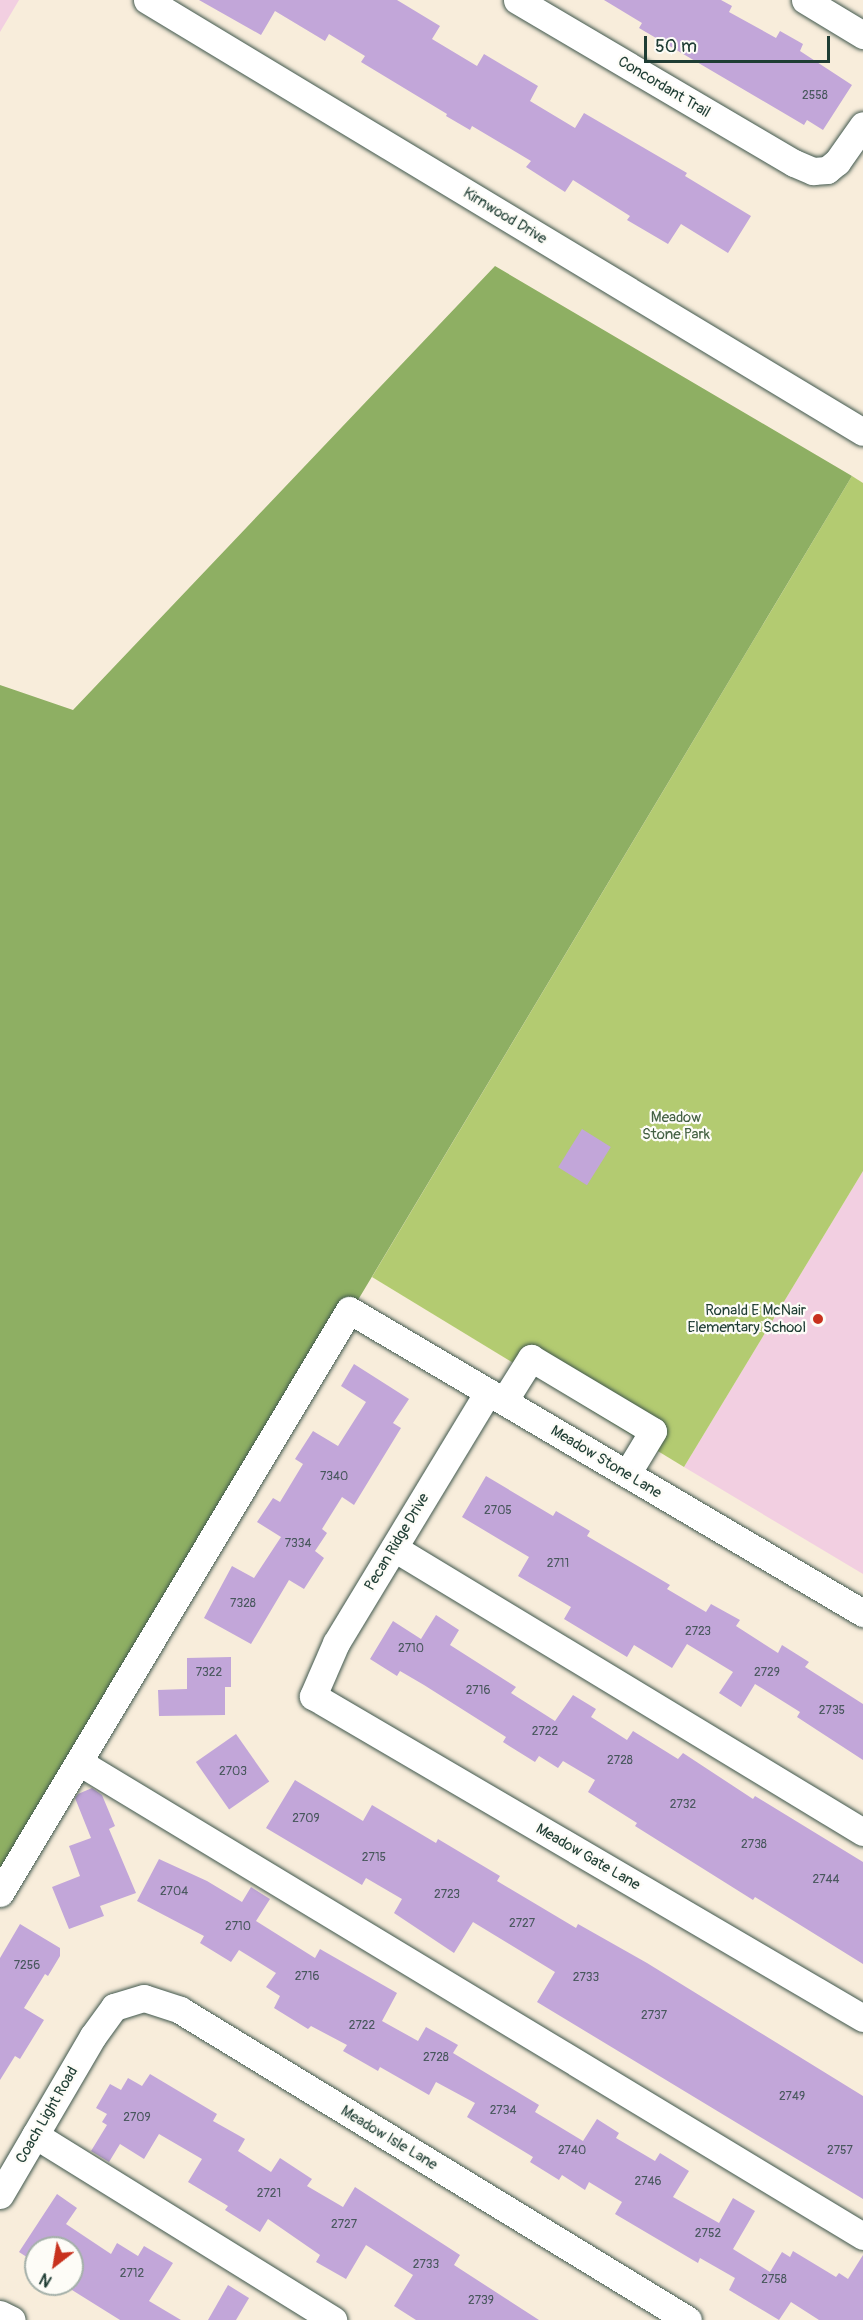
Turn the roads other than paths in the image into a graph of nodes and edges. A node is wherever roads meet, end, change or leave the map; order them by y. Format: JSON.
{"nodes":[{"id":1,"x":147,"y":0,"type":"edge"},
{"id":2,"x":517,"y":0,"type":"edge"},
{"id":3,"x":805,"y":0,"type":"edge"},
{"id":4,"x":863,"y":35,"type":"edge"},
{"id":5,"x":863,"y":125,"type":"edge"},
{"id":6,"x":863,"y":432,"type":"edge"},
{"id":7,"x":496,"y":1396,"type":"junction"},
{"id":8,"x":627,"y":1474,"type":"junction"},
{"id":9,"x":394,"y":1548,"type":"junction"},
{"id":10,"x":863,"y":1613,"type":"edge"},
{"id":11,"x":313,"y":1696,"type":"joint"},
{"id":12,"x":79,"y":1762,"type":"junction"},
{"id":13,"x":863,"y":1832,"type":"edge"},
{"id":14,"x":0,"y":1893,"type":"edge"},
{"id":15,"x":863,"y":2018,"type":"edge"},
{"id":16,"x":93,"y":2036,"type":"joint"},
{"id":17,"x":35,"y":2135,"type":"junction"},
{"id":18,"x":0,"y":2195,"type":"edge"},
{"id":19,"x":863,"y":2236,"type":"edge"},
{"id":20,"x":0,"y":2314,"type":"edge"},
{"id":21,"x":12,"y":2320,"type":"edge"},
{"id":22,"x":333,"y":2320,"type":"edge"},
{"id":23,"x":687,"y":2320,"type":"edge"}],
"edges":[{"from":1,"to":6,"type":"street","name":"Kirnwood Drive"},
{"from":2,"to":5,"type":"street","name":"Concordant Trail"},
{"from":3,"to":4,"type":"street"},
{"from":7,"to":8,"type":"street","name":"Meadow Stone Lane"},
{"from":7,"to":8,"type":"street","name":"Pecan Ridge Drive"},
{"from":7,"to":9,"type":"street","name":"Pecan Ridge Drive"},
{"from":7,"to":12,"type":"street","name":"Meadow Stone Lane"},
{"from":8,"to":10,"type":"street","name":"Meadow Stone Lane"},
{"from":9,"to":11,"type":"street","name":"Pecan Ridge Drive"},
{"from":9,"to":13,"type":"street"},
{"from":11,"to":15,"type":"street","name":"Meadow Gate Lane"},
{"from":12,"to":14,"type":"street"},
{"from":12,"to":19,"type":"street"},
{"from":16,"to":17,"type":"street","name":"Coach Light Road"},
{"from":16,"to":23,"type":"street","name":"Meadow Isle Lane"},
{"from":17,"to":18,"type":"street","name":"Coach Light Road"},
{"from":17,"to":22,"type":"street"},
{"from":20,"to":21,"type":"street"}]}
